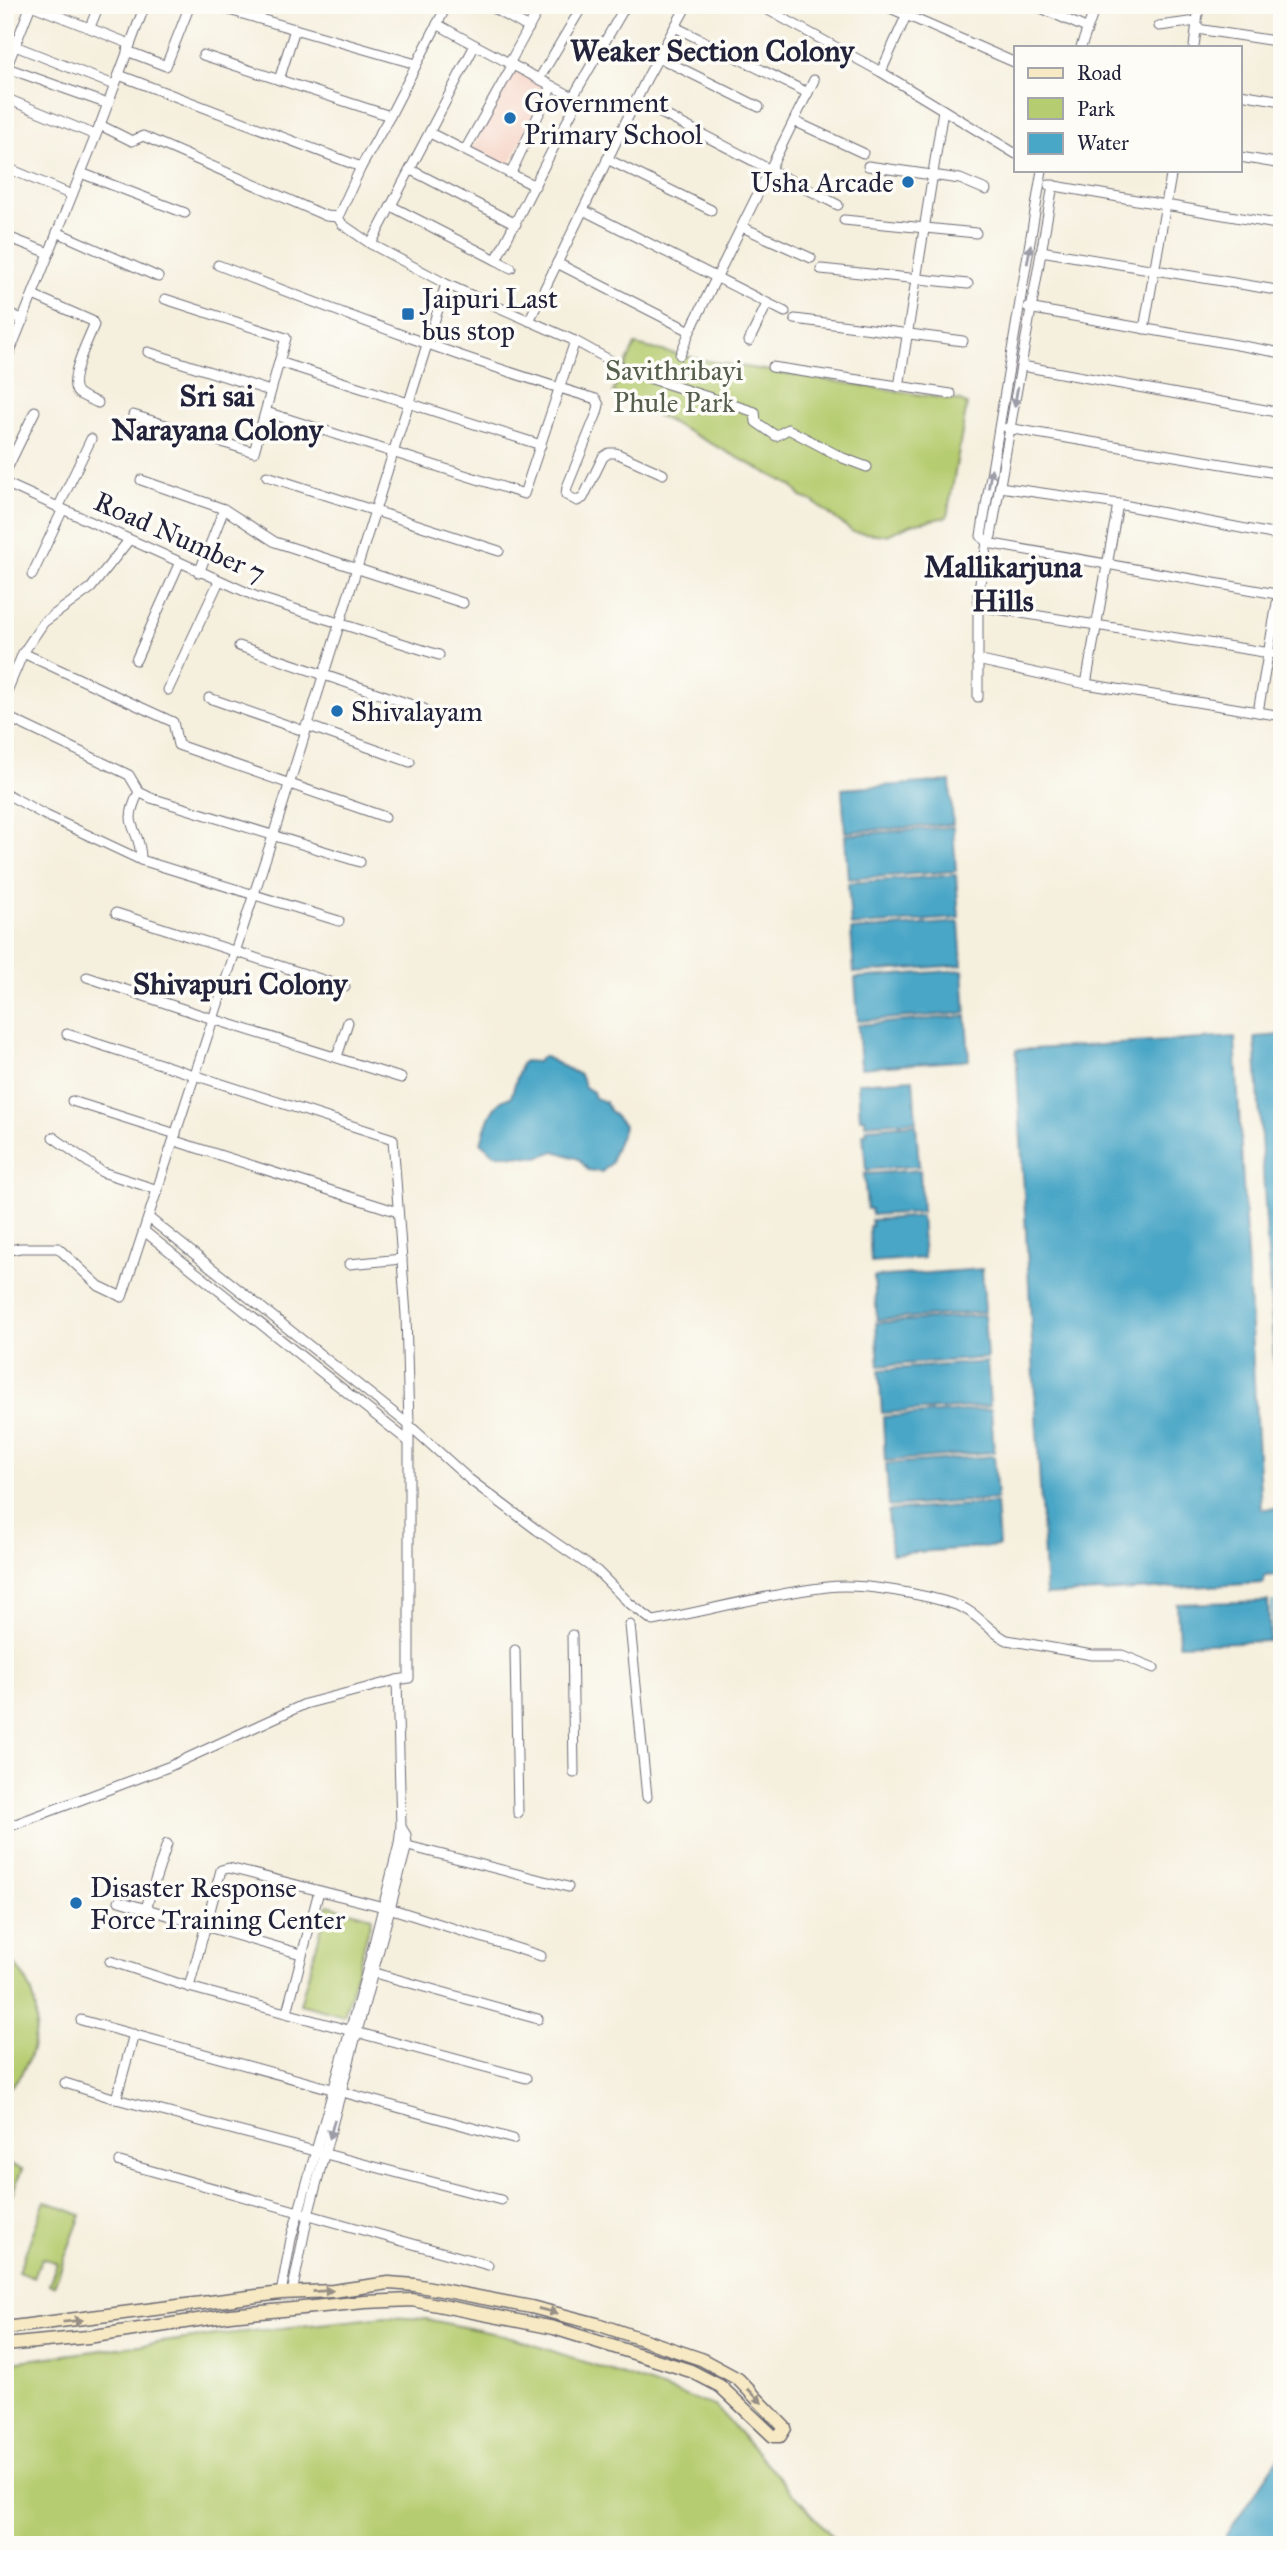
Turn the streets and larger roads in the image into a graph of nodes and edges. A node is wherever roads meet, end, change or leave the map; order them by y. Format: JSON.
{"nodes":[{"id":1,"x":31,"y":5,"type":"edge"},
{"id":2,"x":99,"y":5,"type":"edge"},
{"id":3,"x":145,"y":5,"type":"edge"},
{"id":4,"x":190,"y":5,"type":"edge"},
{"id":5,"x":447,"y":5,"type":"edge"},
{"id":6,"x":541,"y":5,"type":"edge"},
{"id":7,"x":583,"y":5,"type":"edge"},
{"id":8,"x":626,"y":5,"type":"edge"},
{"id":9,"x":687,"y":5,"type":"edge"},
{"id":10,"x":759,"y":5,"type":"edge"},
{"id":11,"x":883,"y":5,"type":"edge"},
{"id":12,"x":911,"y":5,"type":"edge"},
{"id":13,"x":1034,"y":5,"type":"edge"},
{"id":14,"x":1096,"y":5,"type":"edge"},
{"id":15,"x":1199,"y":5,"type":"edge"},
{"id":16,"x":215,"y":6,"type":"edge"},
{"id":17,"x":494,"y":7,"type":"edge"},
{"id":18,"x":55,"y":9,"type":"edge"},
{"id":19,"x":906,"y":16,"type":"junction"},
{"id":20,"x":437,"y":24,"type":"junction"},
{"id":21,"x":1197,"y":25,"type":"junction"},
{"id":22,"x":1159,"y":26,"type":"dead end"},
{"id":23,"x":90,"y":27,"type":"junction"},
{"id":24,"x":674,"y":27,"type":"junction"},
{"id":25,"x":528,"y":28,"type":"junction"},
{"id":26,"x":1086,"y":28,"type":"junction"},
{"id":27,"x":295,"y":29,"type":"junction"},
{"id":28,"x":1282,"y":43,"type":"edge"},
{"id":29,"x":475,"y":45,"type":"junction"},
{"id":30,"x":15,"y":46,"type":"junction"},
{"id":31,"x":1081,"y":46,"type":"edge"},
{"id":32,"x":1194,"y":46,"type":"edge"},
{"id":33,"x":128,"y":47,"type":"junction"},
{"id":34,"x":203,"y":55,"type":"dead end"},
{"id":35,"x":658,"y":57,"type":"junction"},
{"id":36,"x":1014,"y":62,"type":"edge"},
{"id":37,"x":416,"y":64,"type":"junction"},
{"id":38,"x":511,"y":65,"type":"junction"},
{"id":39,"x":6,"y":69,"type":"edge"},
{"id":40,"x":881,"y":72,"type":"junction"},
{"id":41,"x":119,"y":75,"type":"junction"},
{"id":42,"x":539,"y":79,"type":"junction"},
{"id":43,"x":279,"y":80,"type":"junction"},
{"id":44,"x":814,"y":80,"type":"dead end"},
{"id":45,"x":114,"y":85,"type":"junction"},
{"id":46,"x":552,"y":86,"type":"junction"},
{"id":47,"x":808,"y":93,"type":"junction"},
{"id":48,"x":1242,"y":94,"type":"edge"},
{"id":49,"x":573,"y":97,"type":"junction"},
{"id":50,"x":5,"y":98,"type":"edge"},
{"id":51,"x":636,"y":100,"type":"junction"},
{"id":52,"x":1282,"y":102,"type":"edge"},
{"id":53,"x":108,"y":104,"type":"junction"},
{"id":54,"x":759,"y":107,"type":"dead end"},
{"id":55,"x":943,"y":110,"type":"junction"},
{"id":56,"x":390,"y":117,"type":"junction"},
{"id":57,"x":794,"y":121,"type":"junction"},
{"id":58,"x":100,"y":125,"type":"junction"},
{"id":59,"x":430,"y":133,"type":"junction"},
{"id":60,"x":95,"y":135,"type":"junction"},
{"id":61,"x":466,"y":149,"type":"junction"},
{"id":62,"x":1014,"y":152,"type":"edge"},
{"id":63,"x":863,"y":153,"type":"dead end"},
{"id":64,"x":1242,"y":157,"type":"edge"},
{"id":65,"x":607,"y":159,"type":"junction"},
{"id":66,"x":1282,"y":164,"type":"edge"},
{"id":67,"x":868,"y":166,"type":"dead end"},
{"id":68,"x":5,"y":167,"type":"edge"},
{"id":69,"x":361,"y":167,"type":"junction"},
{"id":70,"x":411,"y":170,"type":"junction"},
{"id":71,"x":769,"y":170,"type":"junction"},
{"id":72,"x":1042,"y":172,"type":"edge"},
{"id":73,"x":1172,"y":172,"type":"edge"},
{"id":74,"x":81,"y":173,"type":"junction"},
{"id":75,"x":510,"y":173,"type":"junction"},
{"id":76,"x":933,"y":174,"type":"junction"},
{"id":77,"x":1041,"y":183,"type":"junction"},
{"id":78,"x":535,"y":186,"type":"junction"},
{"id":79,"x":1053,"y":186,"type":"junction"},
{"id":80,"x":986,"y":190,"type":"dead end"},
{"id":81,"x":72,"y":195,"type":"junction"},
{"id":82,"x":838,"y":205,"type":"dead end"},
{"id":83,"x":1165,"y":205,"type":"junction"},
{"id":84,"x":391,"y":206,"type":"junction"},
{"id":85,"x":583,"y":210,"type":"junction"},
{"id":86,"x":711,"y":210,"type":"dead end"},
{"id":87,"x":185,"y":213,"type":"dead end"},
{"id":88,"x":338,"y":216,"type":"junction"},
{"id":89,"x":844,"y":219,"type":"dead end"},
{"id":90,"x":516,"y":224,"type":"junction"},
{"id":91,"x":1282,"y":225,"type":"edge"},
{"id":92,"x":742,"y":227,"type":"junction"},
{"id":93,"x":924,"y":228,"type":"junction"},
{"id":94,"x":57,"y":232,"type":"junction"},
{"id":95,"x":976,"y":233,"type":"dead end"},
{"id":96,"x":5,"y":236,"type":"edge"},
{"id":97,"x":371,"y":244,"type":"junction"},
{"id":98,"x":1041,"y":250,"type":"junction"},
{"id":99,"x":49,"y":253,"type":"junction"},
{"id":100,"x":811,"y":258,"type":"dead end"},
{"id":101,"x":496,"y":260,"type":"junction"},
{"id":102,"x":556,"y":263,"type":"junction"},
{"id":103,"x":218,"y":265,"type":"dead end"},
{"id":104,"x":511,"y":268,"type":"dead end"},
{"id":105,"x":821,"y":269,"type":"dead end"},
{"id":106,"x":1154,"y":270,"type":"junction"},
{"id":107,"x":158,"y":277,"type":"dead end"},
{"id":108,"x":716,"y":278,"type":"junction"},
{"id":109,"x":916,"y":279,"type":"junction"},
{"id":110,"x":446,"y":284,"type":"junction"},
{"id":111,"x":968,"y":284,"type":"dead end"},
{"id":112,"x":1282,"y":291,"type":"edge"},
{"id":113,"x":33,"y":295,"type":"junction"},
{"id":114,"x":165,"y":299,"type":"dead end"},
{"id":115,"x":767,"y":304,"type":"junction"},
{"id":116,"x":1020,"y":307,"type":"junction"},
{"id":117,"x":1032,"y":309,"type":"junction"},
{"id":118,"x":5,"y":312,"type":"edge"},
{"id":119,"x":785,"y":312,"type":"dead end"},
{"id":120,"x":795,"y":319,"type":"dead end"},
{"id":121,"x":24,"y":320,"type":"junction"},
{"id":122,"x":529,"y":321,"type":"junction"},
{"id":123,"x":1144,"y":329,"type":"junction"},
{"id":124,"x":690,"y":331,"type":"junction"},
{"id":125,"x":908,"y":332,"type":"junction"},
{"id":126,"x":575,"y":341,"type":"junction"},
{"id":127,"x":749,"y":341,"type":"dead end"},
{"id":128,"x":963,"y":341,"type":"dead end"},
{"id":129,"x":427,"y":344,"type":"junction"},
{"id":130,"x":148,"y":352,"type":"dead end"},
{"id":131,"x":1282,"y":353,"type":"edge"},
{"id":132,"x":680,"y":355,"type":"dead end"},
{"id":133,"x":279,"y":362,"type":"junction"},
{"id":134,"x":5,"y":364,"type":"edge"},
{"id":135,"x":1022,"y":366,"type":"junction"},
{"id":136,"x":772,"y":367,"type":"dead end"},
{"id":137,"x":899,"y":387,"type":"junction"},
{"id":138,"x":560,"y":388,"type":"junction"},
{"id":139,"x":270,"y":391,"type":"junction"},
{"id":140,"x":951,"y":394,"type":"dead end"},
{"id":141,"x":409,"y":402,"type":"junction"},
{"id":142,"x":98,"y":403,"type":"dead end"},
{"id":143,"x":35,"y":411,"type":"dead end"},
{"id":144,"x":265,"y":412,"type":"junction"},
{"id":145,"x":1282,"y":412,"type":"edge"},
{"id":146,"x":133,"y":415,"type":"dead end"},
{"id":147,"x":998,"y":426,"type":"junction"},
{"id":148,"x":1011,"y":428,"type":"junction"},
{"id":149,"x":91,"y":439,"type":"dead end"},
{"id":150,"x":541,"y":445,"type":"junction"},
{"id":151,"x":393,"y":452,"type":"junction"},
{"id":152,"x":867,"y":467,"type":"dead end"},
{"id":153,"x":5,"y":473,"type":"edge"},
{"id":154,"x":663,"y":474,"type":"dead end"},
{"id":155,"x":1282,"y":474,"type":"edge"},
{"id":156,"x":267,"y":476,"type":"dead end"},
{"id":157,"x":141,"y":480,"type":"dead end"},
{"id":158,"x":5,"y":483,"type":"edge"},
{"id":159,"x":1000,"y":487,"type":"junction"},
{"id":160,"x":1118,"y":504,"type":"junction"},
{"id":161,"x":60,"y":509,"type":"junction"},
{"id":162,"x":224,"y":509,"type":"junction"},
{"id":163,"x":375,"y":511,"type":"junction"},
{"id":164,"x":1282,"y":537,"type":"edge"},
{"id":165,"x":129,"y":540,"type":"junction"},
{"id":166,"x":987,"y":543,"type":"junction"},
{"id":167,"x":499,"y":551,"type":"dead end"},
{"id":168,"x":179,"y":564,"type":"junction"},
{"id":169,"x":1108,"y":564,"type":"junction"},
{"id":170,"x":357,"y":567,"type":"junction"},
{"id":171,"x":199,"y":573,"type":"junction"},
{"id":172,"x":1282,"y":574,"type":"edge"},
{"id":173,"x":32,"y":575,"type":"dead end"},
{"id":174,"x":219,"y":581,"type":"junction"},
{"id":175,"x":1280,"y":595,"type":"edge"},
{"id":176,"x":463,"y":603,"type":"dead end"},
{"id":177,"x":978,"y":606,"type":"junction"},
{"id":178,"x":340,"y":625,"type":"junction"},
{"id":179,"x":1096,"y":625,"type":"junction"},
{"id":180,"x":239,"y":646,"type":"dead end"},
{"id":181,"x":23,"y":653,"type":"junction"},
{"id":182,"x":1268,"y":653,"type":"junction"},
{"id":183,"x":439,"y":655,"type":"dead end"},
{"id":184,"x":1282,"y":655,"type":"edge"},
{"id":185,"x":136,"y":660,"type":"dead end"},
{"id":186,"x":977,"y":660,"type":"junction"},
{"id":187,"x":323,"y":675,"type":"junction"},
{"id":188,"x":1086,"y":684,"type":"junction"},
{"id":189,"x":168,"y":690,"type":"dead end"},
{"id":190,"x":5,"y":696,"type":"edge"},
{"id":191,"x":978,"y":697,"type":"dead end"},
{"id":192,"x":209,"y":698,"type":"dead end"},
{"id":193,"x":424,"y":709,"type":"dead end"},
{"id":194,"x":1258,"y":712,"type":"junction"},
{"id":195,"x":5,"y":716,"type":"edge"},
{"id":196,"x":1282,"y":716,"type":"edge"},
{"id":197,"x":305,"y":728,"type":"junction"},
{"id":198,"x":410,"y":762,"type":"dead end"},
{"id":199,"x":289,"y":785,"type":"junction"},
{"id":200,"x":139,"y":792,"type":"junction"},
{"id":201,"x":5,"y":793,"type":"edge"},
{"id":202,"x":385,"y":817,"type":"dead end"},
{"id":203,"x":273,"y":836,"type":"junction"},
{"id":204,"x":141,"y":860,"type":"junction"},
{"id":205,"x":360,"y":862,"type":"dead end"},
{"id":206,"x":254,"y":894,"type":"junction"},
{"id":207,"x":116,"y":913,"type":"dead end"},
{"id":208,"x":339,"y":921,"type":"dead end"},
{"id":209,"x":235,"y":951,"type":"junction"},
{"id":210,"x":87,"y":976,"type":"dead end"},
{"id":211,"x":345,"y":987,"type":"dead end"},
{"id":212,"x":213,"y":1019,"type":"junction"},
{"id":213,"x":348,"y":1022,"type":"dead end"},
{"id":214,"x":67,"y":1034,"type":"dead end"},
{"id":215,"x":337,"y":1057,"type":"junction"},
{"id":216,"x":195,"y":1075,"type":"junction"},
{"id":217,"x":401,"y":1078,"type":"dead end"},
{"id":218,"x":72,"y":1101,"type":"dead end"},
{"id":219,"x":54,"y":1137,"type":"dead end"},
{"id":220,"x":175,"y":1137,"type":"junction"},
{"id":221,"x":158,"y":1190,"type":"junction"},
{"id":222,"x":398,"y":1212,"type":"junction"},
{"id":223,"x":149,"y":1218,"type":"junction"},
{"id":224,"x":144,"y":1231,"type":"junction"},
{"id":225,"x":5,"y":1251,"type":"edge"},
{"id":226,"x":402,"y":1259,"type":"junction"},
{"id":227,"x":349,"y":1264,"type":"dead end"},
{"id":228,"x":276,"y":1320,"type":"junction"},
{"id":229,"x":270,"y":1330,"type":"junction"},
{"id":230,"x":409,"y":1425,"type":"junction"},
{"id":231,"x":408,"y":1441,"type":"junction"},
{"id":232,"x":630,"y":1625,"type":"dead end"},
{"id":233,"x":572,"y":1635,"type":"dead end"},
{"id":234,"x":515,"y":1650,"type":"dead end"},
{"id":235,"x":1154,"y":1668,"type":"dead end"},
{"id":236,"x":397,"y":1680,"type":"junction"},
{"id":237,"x":574,"y":1773,"type":"dead end"},
{"id":238,"x":647,"y":1797,"type":"dead end"},
{"id":239,"x":518,"y":1813,"type":"dead end"},
{"id":240,"x":5,"y":1828,"type":"edge"},
{"id":241,"x":167,"y":1844,"type":"dead end"},
{"id":242,"x":403,"y":1845,"type":"junction"},
{"id":243,"x":568,"y":1887,"type":"dead end"},
{"id":244,"x":319,"y":1891,"type":"junction"},
{"id":245,"x":119,"y":1901,"type":"dead end"},
{"id":246,"x":388,"y":1908,"type":"junction"},
{"id":247,"x":150,"y":1910,"type":"junction"},
{"id":248,"x":207,"y":1927,"type":"junction"},
{"id":249,"x":301,"y":1954,"type":"junction"},
{"id":250,"x":541,"y":1956,"type":"dead end"},
{"id":251,"x":110,"y":1961,"type":"dead end"},
{"id":252,"x":370,"y":1972,"type":"junction"},
{"id":253,"x":189,"y":1987,"type":"junction"},
{"id":254,"x":287,"y":2012,"type":"junction"},
{"id":255,"x":81,"y":2020,"type":"dead end"},
{"id":256,"x":538,"y":2020,"type":"dead end"},
{"id":257,"x":354,"y":2030,"type":"junction"},
{"id":258,"x":134,"y":2034,"type":"junction"},
{"id":259,"x":526,"y":2078,"type":"dead end"},
{"id":260,"x":65,"y":2083,"type":"dead end"},
{"id":261,"x":338,"y":2090,"type":"junction"},
{"id":262,"x":116,"y":2099,"type":"junction"},
{"id":263,"x":513,"y":2139,"type":"dead end"},
{"id":264,"x":315,"y":2150,"type":"junction"},
{"id":265,"x":326,"y":2154,"type":"junction"},
{"id":266,"x":120,"y":2162,"type":"dead end"},
{"id":267,"x":501,"y":2200,"type":"dead end"},
{"id":268,"x":303,"y":2213,"type":"junction"},
{"id":269,"x":488,"y":2265,"type":"dead end"},
{"id":270,"x":286,"y":2293,"type":"junction"},
{"id":271,"x":501,"y":2301,"type":"junction"},
{"id":272,"x":497,"y":2317,"type":"junction"},
{"id":273,"x":5,"y":2328,"type":"edge"},
{"id":274,"x":5,"y":2346,"type":"edge"}],
"edges":[{"from":1,"to":18,"type":"street"},
{"from":1,"to":30,"type":"street"},
{"from":2,"to":23,"type":"street"},
{"from":3,"to":33,"type":"street"},
{"from":4,"to":33,"type":"street"},
{"from":5,"to":20,"type":"street"},
{"from":6,"to":25,"type":"street"},
{"from":7,"to":42,"type":"street"},
{"from":8,"to":49,"type":"street"},
{"from":9,"to":24,"type":"street"},
{"from":10,"to":40,"type":"street"},
{"from":11,"to":19,"type":"street"},
{"from":12,"to":19,"type":"street"},
{"from":13,"to":26,"type":"street"},
{"from":14,"to":26,"type":"street"},
{"from":15,"to":21,"type":"street"},
{"from":16,"to":27,"type":"street"},
{"from":17,"to":25,"type":"street"},
{"from":18,"to":23,"type":"street"},
{"from":19,"to":36,"type":"street"},
{"from":19,"to":40,"type":"street"},
{"from":20,"to":29,"type":"street"},
{"from":20,"to":37,"type":"street"},
{"from":21,"to":22,"type":"street"},
{"from":21,"to":28,"type":"street"},
{"from":21,"to":32,"type":"street"},
{"from":23,"to":33,"type":"street"},
{"from":24,"to":35,"type":"street"},
{"from":24,"to":47,"type":"street"},
{"from":25,"to":38,"type":"street"},
{"from":26,"to":31,"type":"street"},
{"from":27,"to":37,"type":"street"},
{"from":27,"to":43,"type":"street"},
{"from":29,"to":38,"type":"street"},
{"from":29,"to":59,"type":"street"},
{"from":30,"to":39,"type":"street"},
{"from":30,"to":45,"type":"street"},
{"from":33,"to":41,"type":"street"},
{"from":34,"to":43,"type":"street"},
{"from":35,"to":51,"type":"street"},
{"from":35,"to":54,"type":"street"},
{"from":37,"to":56,"type":"street"},
{"from":38,"to":42,"type":"street"},
{"from":38,"to":61,"type":"street"},
{"from":39,"to":53,"type":"street"},
{"from":40,"to":55,"type":"street"},
{"from":41,"to":45,"type":"street"},
{"from":41,"to":69,"type":"street"},
{"from":42,"to":46,"type":"street"},
{"from":43,"to":56,"type":"street"},
{"from":44,"to":47,"type":"street"},
{"from":45,"to":53,"type":"street"},
{"from":46,"to":49,"type":"street"},
{"from":46,"to":75,"type":"street"},
{"from":47,"to":57,"type":"street"},
{"from":48,"to":52,"type":"street"},
{"from":49,"to":78,"type":"street"},
{"from":50,"to":60,"type":"street"},
{"from":51,"to":65,"type":"street"},
{"from":51,"to":71,"type":"street"},
{"from":53,"to":58,"type":"street"},
{"from":55,"to":62,"type":"street"},
{"from":55,"to":76,"type":"street"},
{"from":56,"to":69,"type":"street"},
{"from":57,"to":63,"type":"street"},
{"from":57,"to":71,"type":"street"},
{"from":58,"to":60,"type":"street"},
{"from":58,"to":88,"type":"street"},
{"from":59,"to":61,"type":"street"},
{"from":59,"to":70,"type":"street"},
{"from":60,"to":74,"type":"street"},
{"from":61,"to":75,"type":"street"},
{"from":64,"to":66,"type":"street"},
{"from":65,"to":85,"type":"street"},
{"from":65,"to":86,"type":"street"},
{"from":67,"to":76,"type":"street"},
{"from":68,"to":81,"type":"street"},
{"from":69,"to":88,"type":"street"},
{"from":70,"to":84,"type":"street"},
{"from":70,"to":90,"type":"street"},
{"from":71,"to":82,"type":"street"},
{"from":71,"to":92,"type":"street"},
{"from":72,"to":77,"type":"street"},
{"from":73,"to":83,"type":"street"},
{"from":74,"to":81,"type":"street"},
{"from":74,"to":87,"type":"street"},
{"from":75,"to":78,"type":"street"},
{"from":76,"to":80,"type":"street"},
{"from":76,"to":93,"type":"street"},
{"from":77,"to":79,"type":"street"},
{"from":116,"to":77,"type":"street","one_way":true},
{"from":78,"to":90,"type":"street"},
{"from":79,"to":83,"type":"street"},
{"from":79,"to":98,"type":"street"},
{"from":81,"to":94,"type":"street"},
{"from":83,"to":91,"type":"street"},
{"from":83,"to":106,"type":"street"},
{"from":84,"to":97,"type":"street"},
{"from":84,"to":101,"type":"street"},
{"from":85,"to":102,"type":"street"},
{"from":85,"to":108,"type":"street"},
{"from":88,"to":97,"type":"street"},
{"from":89,"to":93,"type":"street"},
{"from":90,"to":101,"type":"street"},
{"from":92,"to":100,"type":"street"},
{"from":92,"to":108,"type":"street"},
{"from":93,"to":95,"type":"street"},
{"from":93,"to":109,"type":"street"},
{"from":94,"to":99,"type":"street"},
{"from":94,"to":107,"type":"street"},
{"from":96,"to":99,"type":"street"},
{"from":97,"to":110,"type":"street"},
{"from":98,"to":106,"type":"street"},
{"from":98,"to":117,"type":"street"},
{"from":99,"to":113,"type":"street"},
{"from":101,"to":104,"type":"street"},
{"from":102,"to":122,"type":"street"},
{"from":102,"to":124,"type":"street"},
{"from":103,"to":129,"type":"street"},
{"from":105,"to":109,"type":"street"},
{"from":106,"to":112,"type":"street"},
{"from":106,"to":123,"type":"street"},
{"from":108,"to":115,"type":"street"},
{"from":108,"to":124,"type":"street"},
{"from":109,"to":111,"type":"street"},
{"from":109,"to":125,"type":"street"},
{"from":110,"to":122,"type":"street"},
{"from":110,"to":129,"type":"street"},
{"from":113,"to":121,"type":"street"},
{"from":113,"to":142,"type":"street"},
{"from":114,"to":133,"type":"street"},
{"from":115,"to":119,"type":"street"},
{"from":115,"to":127,"type":"street"},
{"from":116,"to":117,"type":"street"},
{"from":116,"to":147,"type":"street"},
{"from":117,"to":123,"type":"street"},
{"from":117,"to":135,"type":"street"},
{"from":118,"to":121,"type":"street"},
{"from":120,"to":125,"type":"street"},
{"from":121,"to":134,"type":"street"},
{"from":122,"to":126,"type":"street"},
{"from":123,"to":131,"type":"street"},
{"from":124,"to":132,"type":"street"},
{"from":125,"to":128,"type":"street"},
{"from":125,"to":137,"type":"street"},
{"from":126,"to":138,"type":"street"},
{"from":126,"to":152,"type":"street"},
{"from":129,"to":138,"type":"street"},
{"from":129,"to":141,"type":"street"},
{"from":130,"to":139,"type":"street"},
{"from":133,"to":139,"type":"street"},
{"from":133,"to":141,"type":"street"},
{"from":135,"to":145,"type":"street"},
{"from":135,"to":148,"type":"street","one_way":true},
{"from":136,"to":137,"type":"street"},
{"from":137,"to":140,"type":"street"},
{"from":138,"to":150,"type":"street"},
{"from":138,"to":154,"type":"street"},
{"from":139,"to":144,"type":"street"},
{"from":141,"to":150,"type":"street"},
{"from":141,"to":151,"type":"street"},
{"from":143,"to":153,"type":"street"},
{"from":144,"to":146,"type":"street"},
{"from":144,"to":151,"type":"street"},
{"from":147,"to":148,"type":"street"},
{"from":166,"to":147,"type":"street","one_way":true},
{"from":148,"to":155,"type":"street"},
{"from":148,"to":159,"type":"street"},
{"from":149,"to":161,"type":"street"},
{"from":150,"to":151,"type":"street"},
{"from":151,"to":163,"type":"street"},
{"from":156,"to":163,"type":"street"},
{"from":157,"to":162,"type":"street"},
{"from":158,"to":161,"type":"street","name":"Road Number 7"},
{"from":159,"to":160,"type":"street"},
{"from":159,"to":166,"type":"street"},
{"from":160,"to":164,"type":"street"},
{"from":160,"to":169,"type":"street"},
{"from":161,"to":165,"type":"street","name":"Road Number 7"},
{"from":161,"to":173,"type":"street"},
{"from":162,"to":170,"type":"street"},
{"from":162,"to":171,"type":"street"},
{"from":163,"to":167,"type":"street"},
{"from":163,"to":170,"type":"street"},
{"from":165,"to":168,"type":"street","name":"Road Number 7"},
{"from":165,"to":181,"type":"street"},
{"from":166,"to":169,"type":"street"},
{"from":166,"to":177,"type":"street"},
{"from":168,"to":171,"type":"street","name":"Road Number 7"},
{"from":168,"to":185,"type":"street"},
{"from":169,"to":175,"type":"street"},
{"from":169,"to":179,"type":"street"},
{"from":170,"to":176,"type":"street"},
{"from":170,"to":178,"type":"street"},
{"from":171,"to":174,"type":"street","name":"Road Number 7"},
{"from":172,"to":175,"type":"street"},
{"from":174,"to":178,"type":"street","name":"Road Number 7"},
{"from":174,"to":189,"type":"street"},
{"from":175,"to":182,"type":"street"},
{"from":177,"to":179,"type":"street"},
{"from":177,"to":186,"type":"street"},
{"from":178,"to":183,"type":"street","name":"Road Number 7"},
{"from":178,"to":187,"type":"street"},
{"from":179,"to":182,"type":"street"},
{"from":179,"to":188,"type":"street"},
{"from":180,"to":187,"type":"street"},
{"from":181,"to":190,"type":"street"},
{"from":181,"to":199,"type":"street"},
{"from":182,"to":184,"type":"street"},
{"from":182,"to":194,"type":"street"},
{"from":186,"to":188,"type":"street"},
{"from":186,"to":191,"type":"street"},
{"from":187,"to":193,"type":"street"},
{"from":187,"to":197,"type":"street"},
{"from":188,"to":194,"type":"street"},
{"from":192,"to":197,"type":"street"},
{"from":194,"to":196,"type":"street"},
{"from":195,"to":200,"type":"street"},
{"from":197,"to":198,"type":"street"},
{"from":197,"to":199,"type":"street"},
{"from":199,"to":202,"type":"street"},
{"from":199,"to":203,"type":"street"},
{"from":200,"to":203,"type":"street"},
{"from":200,"to":204,"type":"street"},
{"from":201,"to":204,"type":"street"},
{"from":203,"to":205,"type":"street"},
{"from":203,"to":206,"type":"street"},
{"from":204,"to":206,"type":"street"},
{"from":206,"to":208,"type":"street"},
{"from":206,"to":209,"type":"street"},
{"from":207,"to":209,"type":"street"},
{"from":209,"to":211,"type":"street"},
{"from":209,"to":212,"type":"street"},
{"from":210,"to":212,"type":"street"},
{"from":212,"to":215,"type":"street"},
{"from":212,"to":216,"type":"street"},
{"from":213,"to":215,"type":"street"},
{"from":214,"to":216,"type":"street"},
{"from":215,"to":217,"type":"street"},
{"from":216,"to":220,"type":"street"},
{"from":216,"to":222,"type":"street"},
{"from":218,"to":220,"type":"street"},
{"from":219,"to":221,"type":"street"},
{"from":220,"to":221,"type":"street"},
{"from":220,"to":222,"type":"street"},
{"from":221,"to":223,"type":"street"},
{"from":222,"to":226,"type":"street"},
{"from":223,"to":224,"type":"street"},
{"from":223,"to":228,"type":"street"},
{"from":224,"to":225,"type":"street"},
{"from":224,"to":229,"type":"street"},
{"from":226,"to":227,"type":"street"},
{"from":226,"to":230,"type":"street"},
{"from":228,"to":229,"type":"street"},
{"from":228,"to":230,"type":"street"},
{"from":229,"to":231,"type":"street"},
{"from":230,"to":231,"type":"street"},
{"from":230,"to":235,"type":"street"},
{"from":231,"to":236,"type":"street"},
{"from":232,"to":238,"type":"street"},
{"from":233,"to":237,"type":"street"},
{"from":234,"to":239,"type":"street"},
{"from":236,"to":240,"type":"street"},
{"from":236,"to":242,"type":"street"},
{"from":241,"to":247,"type":"street"},
{"from":242,"to":243,"type":"street"},
{"from":242,"to":246,"type":"street"},
{"from":244,"to":246,"type":"street"},
{"from":244,"to":248,"type":"street"},
{"from":244,"to":249,"type":"street"},
{"from":245,"to":247,"type":"street"},
{"from":246,"to":250,"type":"street"},
{"from":246,"to":252,"type":"street"},
{"from":247,"to":248,"type":"street"},
{"from":248,"to":249,"type":"street"},
{"from":248,"to":253,"type":"street"},
{"from":249,"to":254,"type":"street"},
{"from":251,"to":253,"type":"street"},
{"from":252,"to":256,"type":"street"},
{"from":252,"to":257,"type":"street"},
{"from":253,"to":254,"type":"street"},
{"from":254,"to":257,"type":"street"},
{"from":255,"to":258,"type":"street"},
{"from":257,"to":259,"type":"street"},
{"from":257,"to":261,"type":"street"},
{"from":258,"to":261,"type":"street"},
{"from":258,"to":262,"type":"street"},
{"from":260,"to":262,"type":"street"},
{"from":261,"to":263,"type":"street"},
{"from":261,"to":264,"type":"street"},
{"from":261,"to":265,"type":"street","one_way":true},
{"from":262,"to":264,"type":"street"},
{"from":264,"to":265,"type":"street"},
{"from":264,"to":268,"type":"street"},
{"from":265,"to":267,"type":"street"},
{"from":265,"to":268,"type":"street"},
{"from":266,"to":268,"type":"street"},
{"from":268,"to":269,"type":"street"},
{"from":268,"to":270,"type":"street"},
{"from":270,"to":271,"type":"street","one_way":true},
{"from":273,"to":270,"type":"street","one_way":true},
{"from":271,"to":272,"type":"street"},
{"from":271,"to":272,"type":"street","one_way":true},
{"from":272,"to":274,"type":"street"}]}
